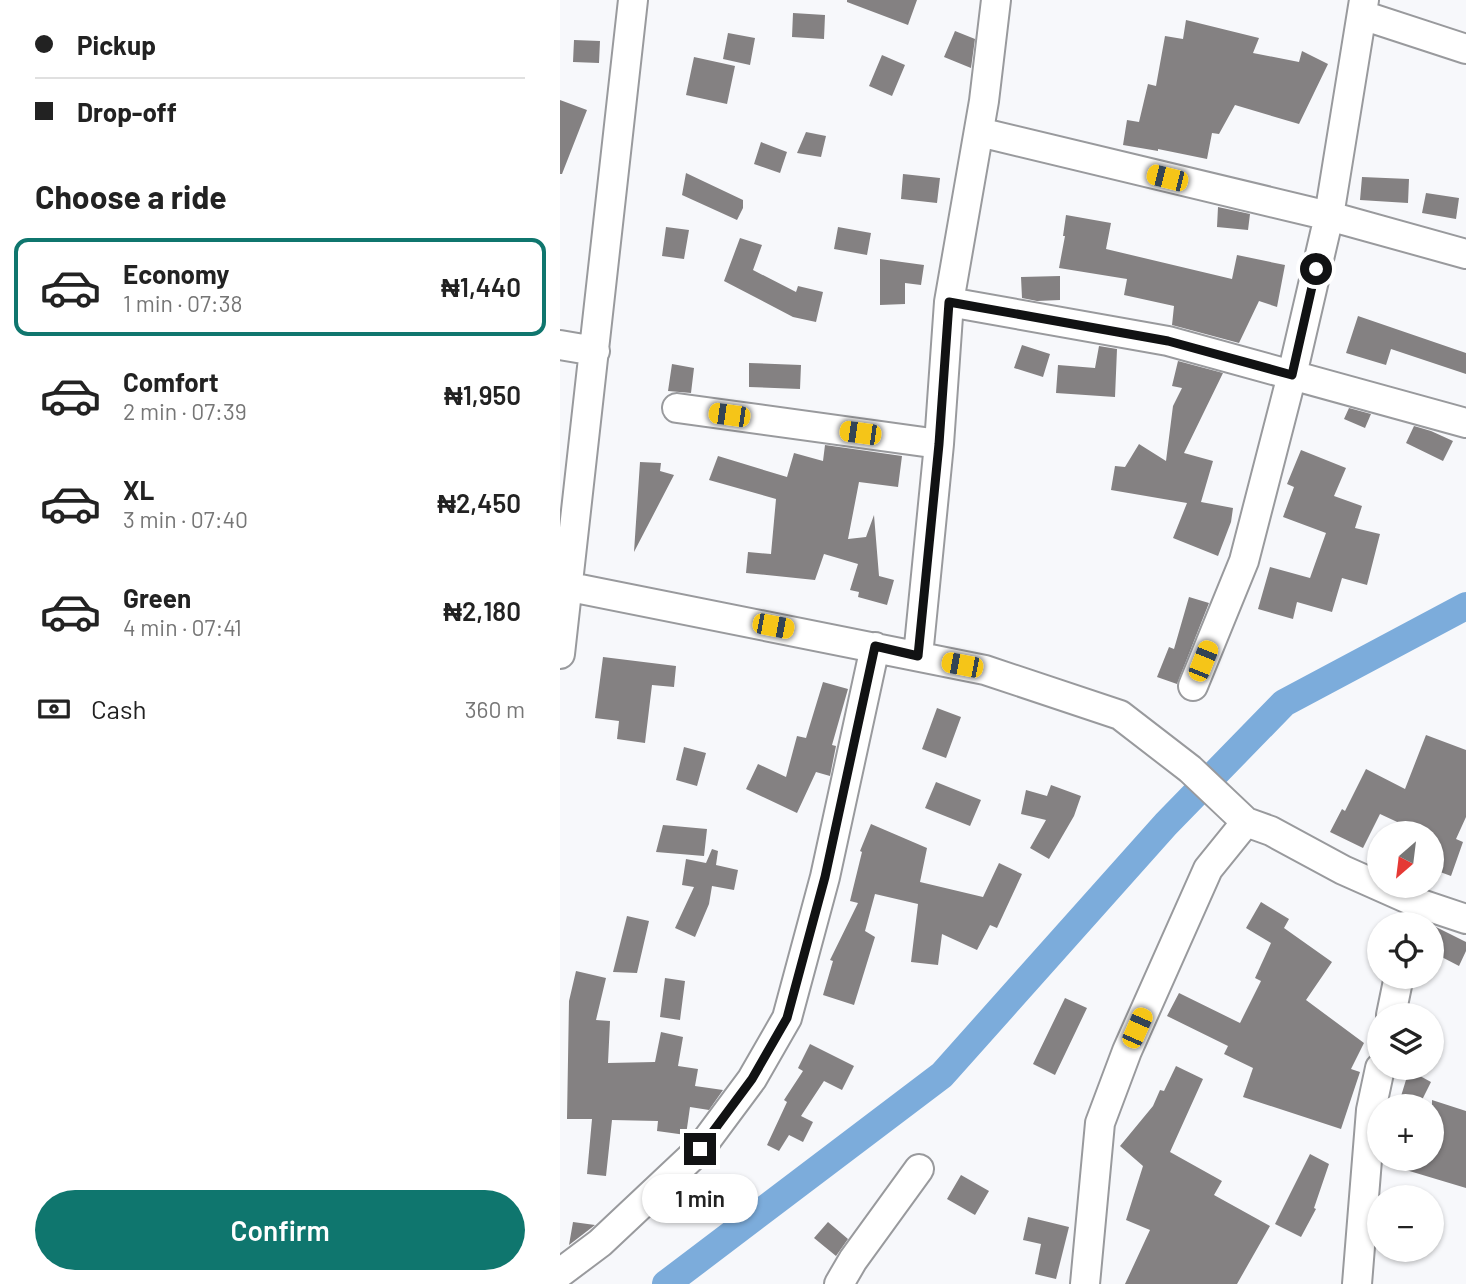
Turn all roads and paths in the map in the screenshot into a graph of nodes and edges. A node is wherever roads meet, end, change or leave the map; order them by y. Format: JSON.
{"nodes":[{"id":1,"x":633,"y":0,"type":"edge"},
{"id":2,"x":996,"y":0,"type":"edge"},
{"id":3,"x":1363,"y":7,"type":"edge"},
{"id":4,"x":1466,"y":49,"type":"edge"},
{"id":5,"x":979,"y":132,"type":"junction"},
{"id":6,"x":1329,"y":216,"type":"junction"},
{"id":7,"x":1466,"y":254,"type":"edge"},
{"id":8,"x":949,"y":302,"type":"junction"},
{"id":9,"x":560,"y":345,"type":"edge"},
{"id":10,"x":595,"y":351,"type":"junction"},
{"id":11,"x":1292,"y":375,"type":"junction"},
{"id":12,"x":677,"y":408,"type":"dead end"},
{"id":13,"x":1466,"y":423,"type":"edge"},
{"id":14,"x":939,"y":444,"type":"junction"},
{"id":15,"x":564,"y":586,"type":"edge"},
{"id":16,"x":875,"y":646,"type":"junction"},
{"id":17,"x":560,"y":654,"type":"edge"},
{"id":18,"x":918,"y":656,"type":"junction"},
{"id":19,"x":1193,"y":686,"type":"dead end"},
{"id":20,"x":1247,"y":822,"type":"junction"},
{"id":21,"x":1411,"y":912,"type":"edge"},
{"id":22,"x":1444,"y":917,"type":"edge"},
{"id":23,"x":1466,"y":919,"type":"edge"},
{"id":24,"x":1377,"y":1080,"type":"edge"},
{"id":25,"x":919,"y":1169,"type":"dead end"},
{"id":26,"x":560,"y":1273,"type":"edge"},
{"id":27,"x":839,"y":1284,"type":"edge"},
{"id":28,"x":1086,"y":1284,"type":"edge"},
{"id":29,"x":1357,"y":1284,"type":"edge"}],
"edges":[{"from":1,"to":10,"type":"street"},
{"from":2,"to":5,"type":"street"},
{"from":3,"to":4,"type":"street"},
{"from":3,"to":6,"type":"street"},
{"from":5,"to":6,"type":"street"},
{"from":5,"to":8,"type":"street"},
{"from":6,"to":7,"type":"street"},
{"from":6,"to":11,"type":"street"},
{"from":8,"to":11,"type":"street"},
{"from":8,"to":14,"type":"street"},
{"from":9,"to":10,"type":"street"},
{"from":10,"to":15,"type":"street"},
{"from":11,"to":13,"type":"street"},
{"from":11,"to":19,"type":"street"},
{"from":12,"to":14,"type":"street"},
{"from":14,"to":18,"type":"street"},
{"from":15,"to":16,"type":"street"},
{"from":15,"to":17,"type":"street"},
{"from":16,"to":18,"type":"street"},
{"from":16,"to":26,"type":"street"},
{"from":18,"to":20,"type":"street"},
{"from":20,"to":21,"type":"street"},
{"from":20,"to":28,"type":"street"},
{"from":22,"to":23,"type":"street"},
{"from":24,"to":29,"type":"street"},
{"from":25,"to":27,"type":"street"}]}
